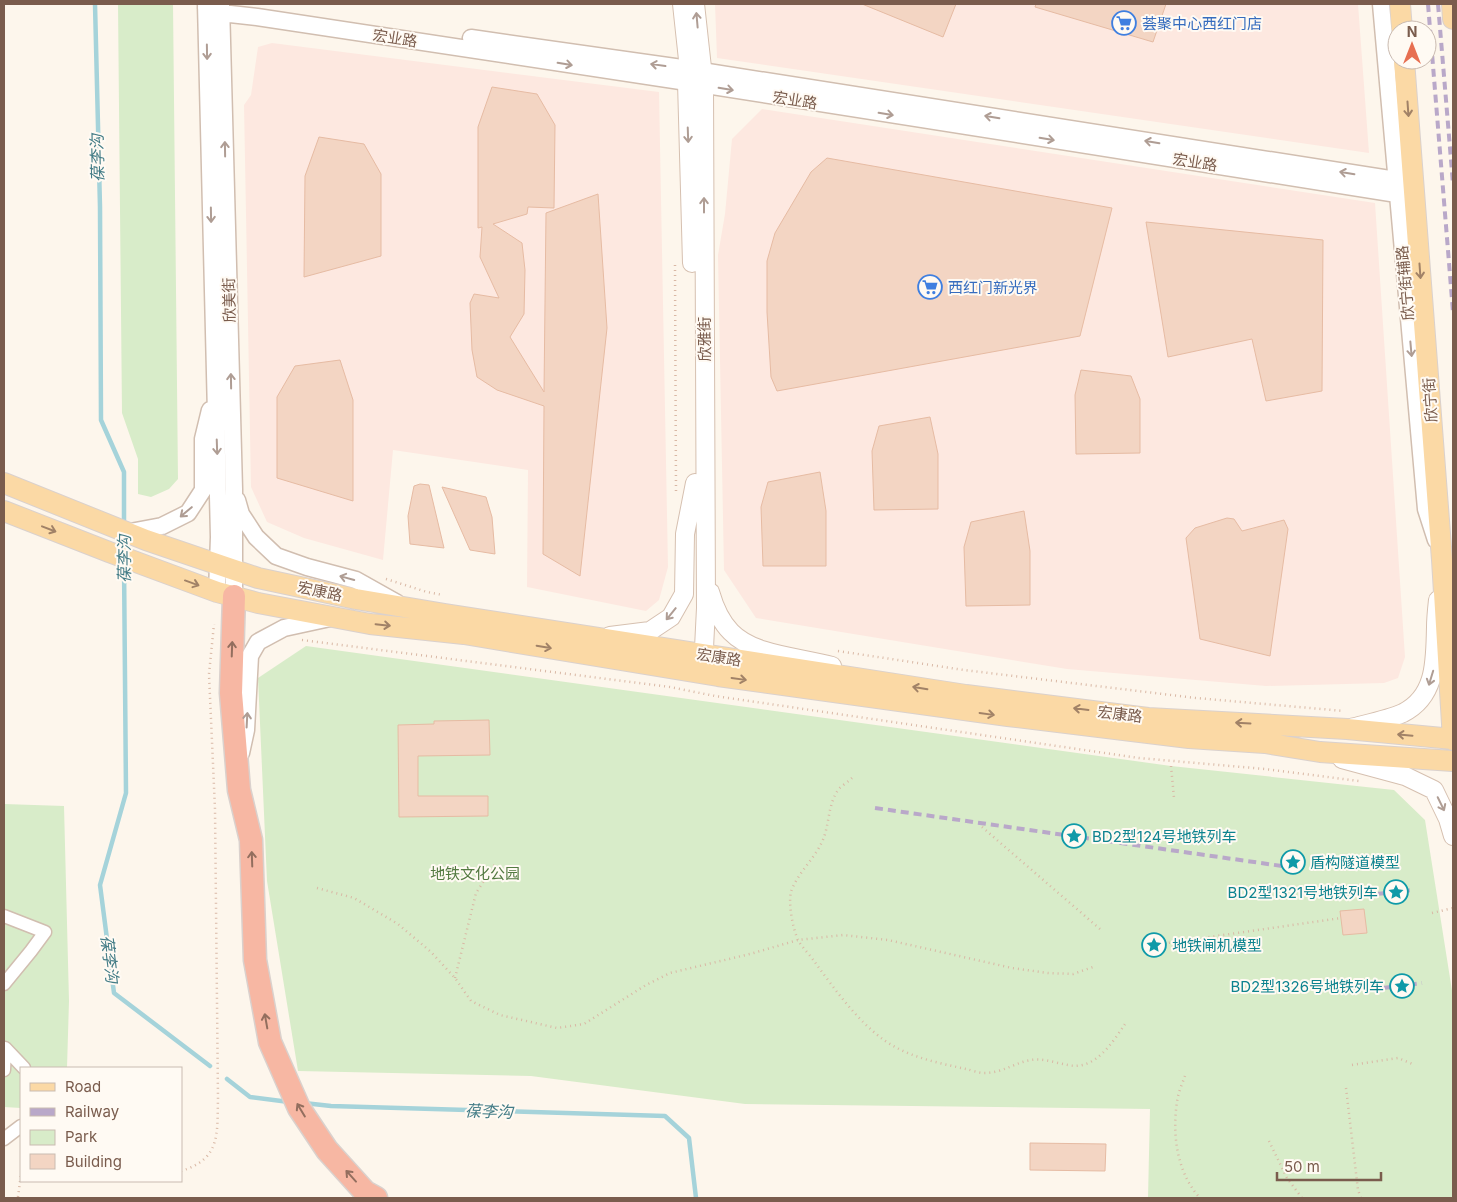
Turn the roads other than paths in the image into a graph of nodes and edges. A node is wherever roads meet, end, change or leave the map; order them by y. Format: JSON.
{"nodes":[{"id":1,"x":682,"y":4,"type":"edge"},
{"id":2,"x":696,"y":4,"type":"edge"},
{"id":3,"x":1380,"y":4,"type":"edge"},
{"id":4,"x":1400,"y":4,"type":"edge"},
{"id":5,"x":1452,"y":4,"type":"edge"},
{"id":6,"x":217,"y":6,"type":"edge"},
{"id":7,"x":1453,"y":19,"type":"edge"},
{"id":8,"x":1401,"y":20,"type":"edge"},
{"id":9,"x":1405,"y":70,"type":"edge"},
{"id":10,"x":695,"y":77,"type":"junction"},
{"id":11,"x":1396,"y":187,"type":"junction"},
{"id":12,"x":215,"y":384,"type":"junction"},
{"id":13,"x":4,"y":483,"type":"edge"},
{"id":14,"x":695,"y":483,"type":"junction"},
{"id":15,"x":234,"y":489,"type":"junction"},
{"id":16,"x":4,"y":511,"type":"edge"},
{"id":17,"x":138,"y":536,"type":"junction"},
{"id":18,"x":1442,"y":560,"type":"junction"},
{"id":19,"x":225,"y":567,"type":"junction"},
{"id":20,"x":706,"y":579,"type":"junction"},
{"id":21,"x":225,"y":594,"type":"junction"},
{"id":22,"x":406,"y":608,"type":"junction"},
{"id":23,"x":335,"y":617,"type":"junction"},
{"id":24,"x":594,"y":638,"type":"junction"},
{"id":25,"x":700,"y":663,"type":"junction"},
{"id":26,"x":1451,"y":669,"type":"edge"},
{"id":27,"x":895,"y":684,"type":"junction"},
{"id":28,"x":1347,"y":720,"type":"junction"},
{"id":29,"x":1453,"y":739,"type":"edge"},
{"id":30,"x":1320,"y":752,"type":"junction"},
{"id":31,"x":1453,"y":762,"type":"edge"},
{"id":32,"x":238,"y":768,"type":"junction"},
{"id":33,"x":1453,"y":836,"type":"edge"},
{"id":34,"x":4,"y":916,"type":"edge"},
{"id":35,"x":4,"y":984,"type":"edge"},
{"id":36,"x":23,"y":1067,"type":"edge"},
{"id":37,"x":4,"y":1070,"type":"edge"},
{"id":38,"x":20,"y":1127,"type":"edge"},
{"id":39,"x":4,"y":1139,"type":"edge"},
{"id":40,"x":376,"y":1198,"type":"edge"}],
"edges":[{"from":1,"to":10,"type":"main road","name":"欣雅街"},
{"from":10,"to":2,"type":"main road","name":"欣雅街","one_way":true},
{"from":3,"to":11,"type":"street","name":"欣宁街辅路"},
{"from":4,"to":8,"type":"main road"},
{"from":5,"to":7,"type":"main road"},
{"from":6,"to":10,"type":"street","name":"宏业路"},
{"from":6,"to":12,"type":"street","name":"欣美街","one_way":true},
{"from":15,"to":6,"type":"street","name":"欣美街","one_way":true},
{"from":9,"to":18,"type":"main road","name":"欣宁街","one_way":true},
{"from":10,"to":11,"type":"street","name":"宏业路"},
{"from":10,"to":14,"type":"main road","name":"欣雅街","one_way":true},
{"from":20,"to":10,"type":"main road","name":"欣雅街","one_way":true},
{"from":11,"to":18,"type":"street","name":"欣宁街辅路","one_way":true},
{"from":12,"to":17,"type":"street","one_way":true},
{"from":12,"to":19,"type":"street","name":"欣美街","one_way":true},
{"from":13,"to":17,"type":"main road","name":"宏康路"},
{"from":14,"to":24,"type":"main road","one_way":true},
{"from":14,"to":25,"type":"main road","name":"欣雅街"},
{"from":15,"to":19,"type":"street","name":"欣美街"},
{"from":22,"to":15,"type":"street","one_way":true},
{"from":16,"to":21,"type":"main road","name":"宏康路","one_way":true},
{"from":17,"to":19,"type":"main road","name":"宏康路"},
{"from":18,"to":26,"type":"main road","name":"欣宁街"},
{"from":18,"to":28,"type":"main road","one_way":true},
{"from":19,"to":21,"type":"street","name":"欣美街"},
{"from":19,"to":22,"type":"main road","name":"宏康路"},
{"from":20,"to":25,"type":"main road","name":"欣雅街"},
{"from":20,"to":27,"type":"main road"},
{"from":21,"to":23,"type":"main road","name":"宏康路"},
{"from":32,"to":21,"type":"highway","one_way":true},
{"from":22,"to":24,"type":"main road","name":"宏康路"},
{"from":23,"to":25,"type":"main road","name":"宏康路","one_way":true},
{"from":32,"to":23,"type":"street","one_way":true},
{"from":24,"to":25,"type":"main road","name":"宏康路"},
{"from":25,"to":27,"type":"main road","name":"宏康路"},
{"from":25,"to":30,"type":"main road","name":"宏康路","one_way":true},
{"from":26,"to":29,"type":"main road","name":"欣宁街"},
{"from":28,"to":27,"type":"main road","name":"宏康路","one_way":true},
{"from":29,"to":28,"type":"main road","name":"宏康路","one_way":true},
{"from":30,"to":31,"type":"main road","name":"宏康路"},
{"from":30,"to":33,"type":"main road","one_way":true},
{"from":40,"to":32,"type":"highway","one_way":true},
{"from":34,"to":35,"type":"street"},
{"from":36,"to":37,"type":"street"},
{"from":38,"to":39,"type":"street"}]}
